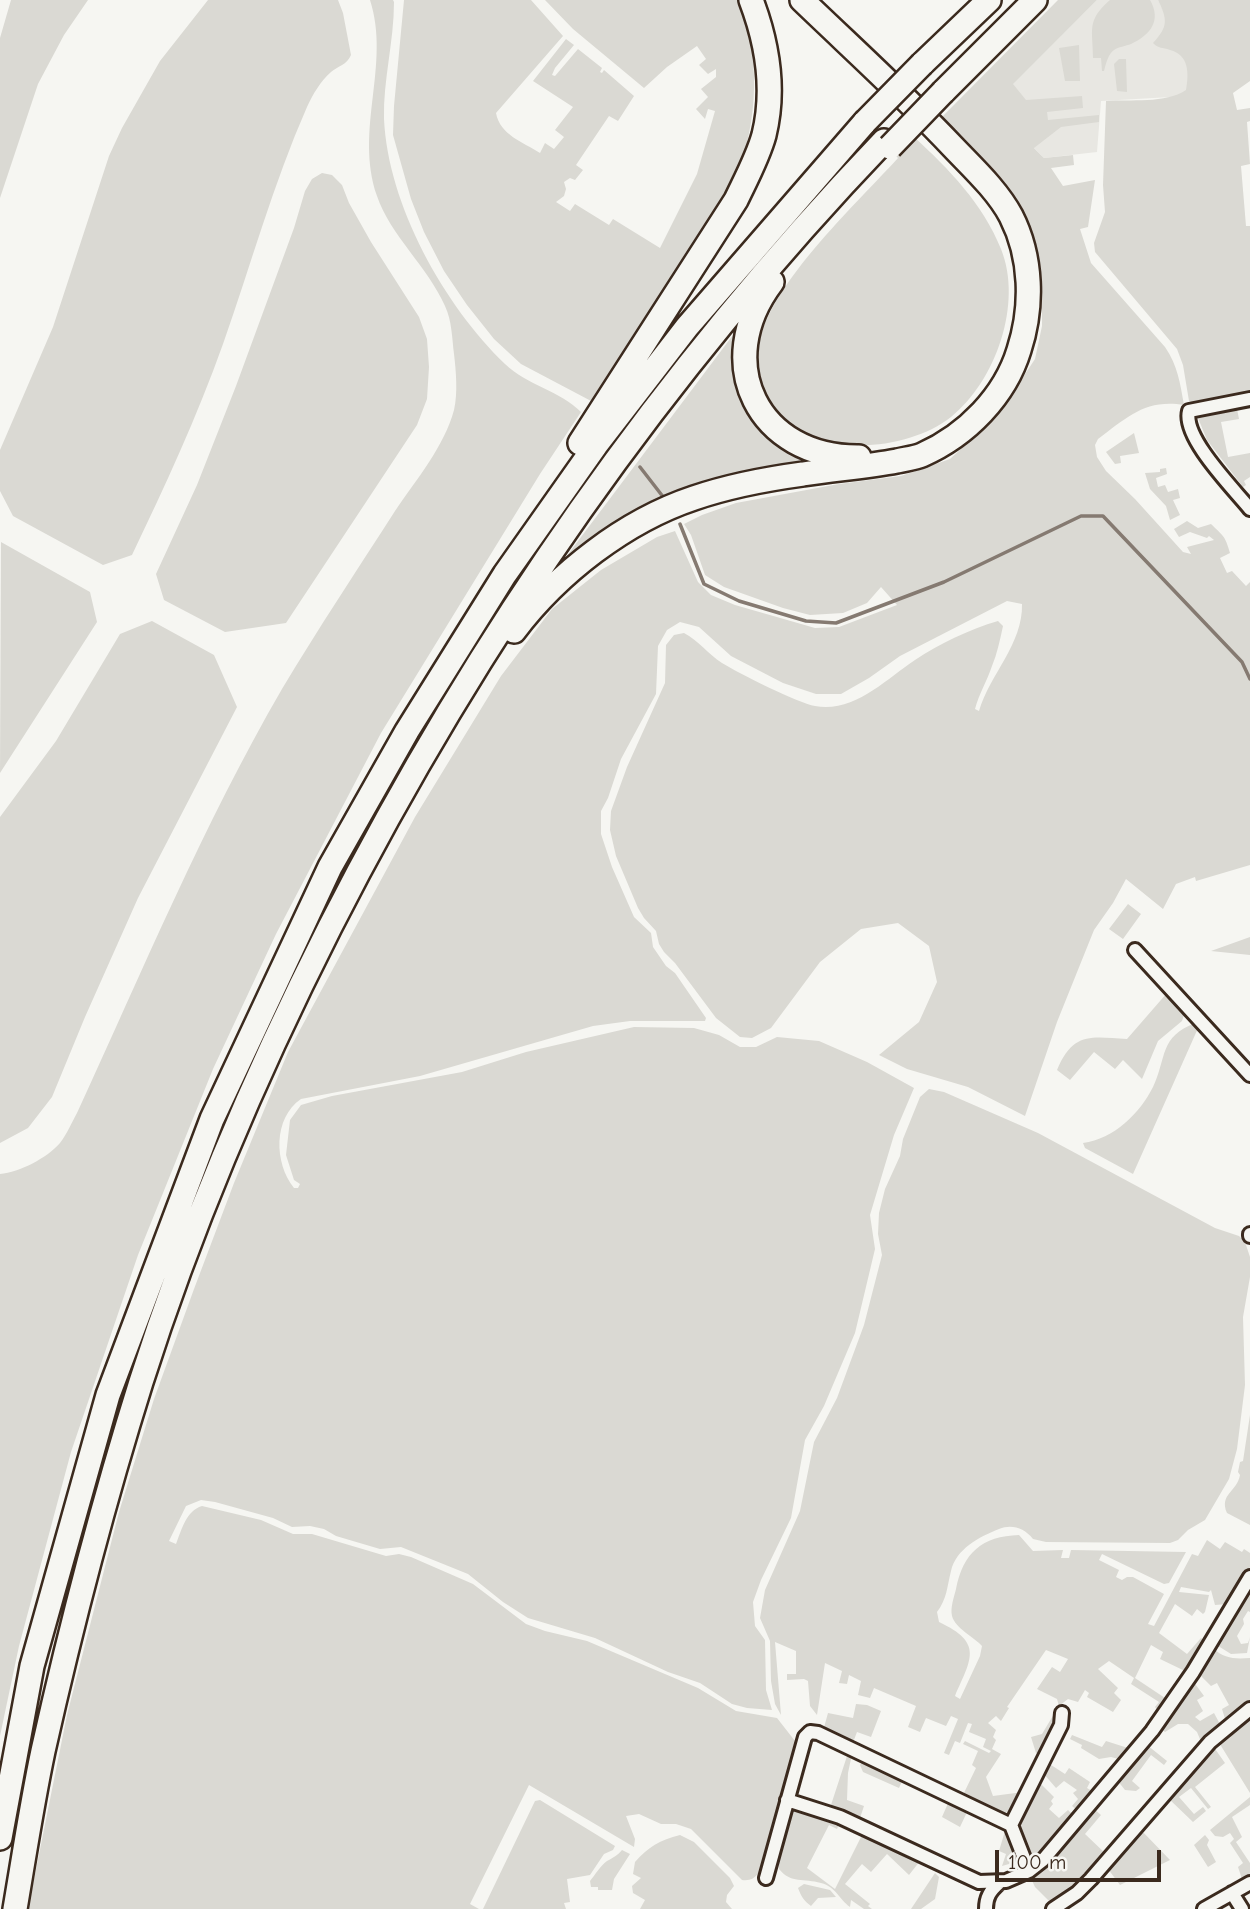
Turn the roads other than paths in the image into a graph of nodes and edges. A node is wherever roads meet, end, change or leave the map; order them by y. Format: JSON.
{"nodes":[{"id":1,"x":751,"y":0,"type":"edge"},
{"id":2,"x":792,"y":0,"type":"edge"},
{"id":3,"x":802,"y":0,"type":"edge"},
{"id":4,"x":989,"y":0,"type":"edge"},
{"id":5,"x":1025,"y":0,"type":"edge"},
{"id":6,"x":1035,"y":0,"type":"edge"},
{"id":7,"x":941,"y":90,"type":"junction"},
{"id":8,"x":887,"y":144,"type":"junction"},
{"id":9,"x":1250,"y":399,"type":"edge"},
{"id":10,"x":1250,"y":509,"type":"edge"},
{"id":11,"x":453,"y":705,"type":"junction"},
{"id":12,"x":407,"y":731,"type":"junction"},
{"id":13,"x":1135,"y":950,"type":"dead end"},
{"id":14,"x":1250,"y":1075,"type":"edge"},
{"id":15,"x":1250,"y":1577,"type":"edge"},
{"id":16,"x":1250,"y":1709,"type":"edge"},
{"id":17,"x":1062,"y":1713,"type":"dead end"},
{"id":18,"x":787,"y":1800,"type":"junction"},
{"id":19,"x":1011,"y":1825,"type":"junction"},
{"id":20,"x":0,"y":1838,"type":"edge"},
{"id":21,"x":1028,"y":1871,"type":"junction"},
{"id":22,"x":766,"y":1878,"type":"dead end"},
{"id":23,"x":999,"y":1883,"type":"junction"},
{"id":24,"x":1250,"y":1883,"type":"edge"},
{"id":25,"x":1233,"y":1893,"type":"junction"},
{"id":26,"x":15,"y":1909,"type":"edge"},
{"id":27,"x":986,"y":1909,"type":"edge"},
{"id":28,"x":1053,"y":1909,"type":"edge"},
{"id":29,"x":1204,"y":1909,"type":"edge"},
{"id":30,"x":1242,"y":1909,"type":"edge"}],
"edges":[{"from":1,"to":12,"type":"highway"},
{"from":2,"to":8,"type":"highway"},
{"from":3,"to":11,"type":"highway"},
{"from":4,"to":12,"type":"highway","bridge":true},
{"from":5,"to":7,"type":"highway"},
{"from":6,"to":7,"type":"highway"},
{"from":7,"to":8,"type":"highway"},
{"from":8,"to":11,"type":"highway"},
{"from":9,"to":10,"type":"street"},
{"from":11,"to":26,"type":"highway"},
{"from":12,"to":20,"type":"highway"},
{"from":13,"to":14,"type":"street"},
{"from":15,"to":21,"type":"street"},
{"from":16,"to":28,"type":"street"},
{"from":17,"to":19,"type":"street"},
{"from":18,"to":19,"type":"street"},
{"from":18,"to":22,"type":"street"},
{"from":18,"to":23,"type":"street"},
{"from":19,"to":21,"type":"street"},
{"from":21,"to":23,"type":"street"},
{"from":23,"to":27,"type":"street"},
{"from":24,"to":25,"type":"street"},
{"from":25,"to":29,"type":"street"},
{"from":25,"to":30,"type":"street"}]}
